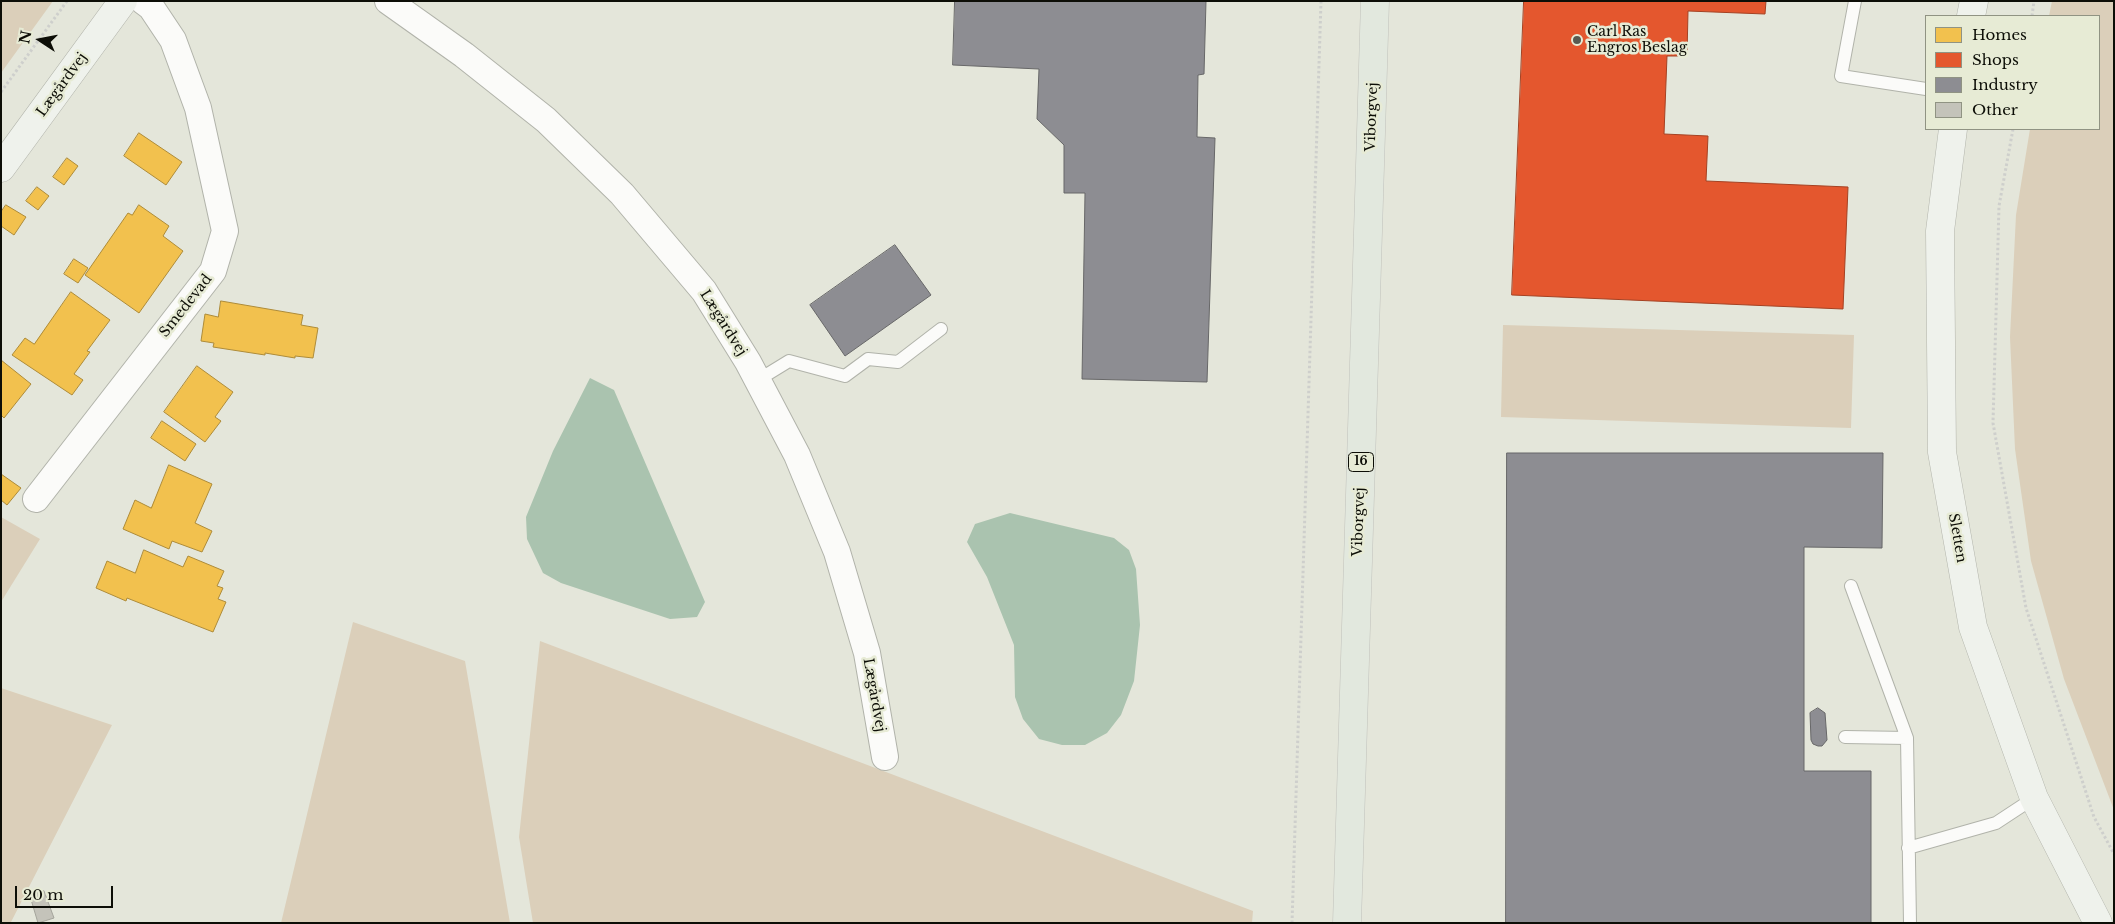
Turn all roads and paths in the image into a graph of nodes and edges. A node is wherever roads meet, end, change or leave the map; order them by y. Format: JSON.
{"nodes":[{"id":1,"x":67,"y":1,"type":"edge"},
{"id":2,"x":123,"y":1,"type":"edge"},
{"id":3,"x":143,"y":1,"type":"edge"},
{"id":4,"x":388,"y":1,"type":"edge"},
{"id":5,"x":1321,"y":1,"type":"edge"},
{"id":6,"x":1375,"y":1,"type":"edge"},
{"id":7,"x":1855,"y":1,"type":"edge"},
{"id":8,"x":1974,"y":1,"type":"edge"},
{"id":9,"x":2034,"y":1,"type":"edge"},
{"id":10,"x":1971,"y":15,"type":"edge"},
{"id":11,"x":2032,"y":15,"type":"edge"},
{"id":12,"x":1925,"y":89,"type":"edge"},
{"id":13,"x":1,"y":92,"type":"edge"},
{"id":14,"x":1953,"y":130,"type":"edge"},
{"id":15,"x":2012,"y":130,"type":"edge"},
{"id":16,"x":1,"y":168,"type":"edge"},
{"id":17,"x":941,"y":329,"type":"dead end"},
{"id":18,"x":758,"y":380,"type":"junction"},
{"id":19,"x":36,"y":499,"type":"dead end"},
{"id":20,"x":1851,"y":586,"type":"dead end"},
{"id":21,"x":1845,"y":737,"type":"dead end"},
{"id":22,"x":1907,"y":738,"type":"junction"},
{"id":23,"x":885,"y":757,"type":"dead end"},
{"id":24,"x":2034,"y":798,"type":"junction"},
{"id":25,"x":1908,"y":848,"type":"junction"},
{"id":26,"x":2114,"y":854,"type":"edge"},
{"id":27,"x":1292,"y":923,"type":"edge"},
{"id":28,"x":1347,"y":923,"type":"edge"},
{"id":29,"x":1910,"y":923,"type":"edge"},
{"id":30,"x":2098,"y":923,"type":"edge"}],
"edges":[{"from":1,"to":13,"type":"path"},
{"from":2,"to":16,"type":"street","name":"Lægårdvej"},
{"from":3,"to":19,"type":"street","name":"Smedevad"},
{"from":4,"to":18,"type":"street","name":"Lægårdvej"},
{"from":5,"to":27,"type":"path"},
{"from":6,"to":28,"type":"main road","name":"Viborgvej","number":"16"},
{"from":7,"to":12,"type":"lane"},
{"from":8,"to":10,"type":"street"},
{"from":9,"to":11,"type":"path"},
{"from":14,"to":24,"type":"street","name":"Sletten"},
{"from":15,"to":26,"type":"path"},
{"from":17,"to":18,"type":"lane"},
{"from":18,"to":23,"type":"street","name":"Lægårdvej"},
{"from":20,"to":22,"type":"lane"},
{"from":21,"to":22,"type":"lane"},
{"from":22,"to":25,"type":"lane"},
{"from":24,"to":25,"type":"lane"},
{"from":24,"to":30,"type":"street","name":"Sletten"},
{"from":25,"to":29,"type":"lane"}]}
